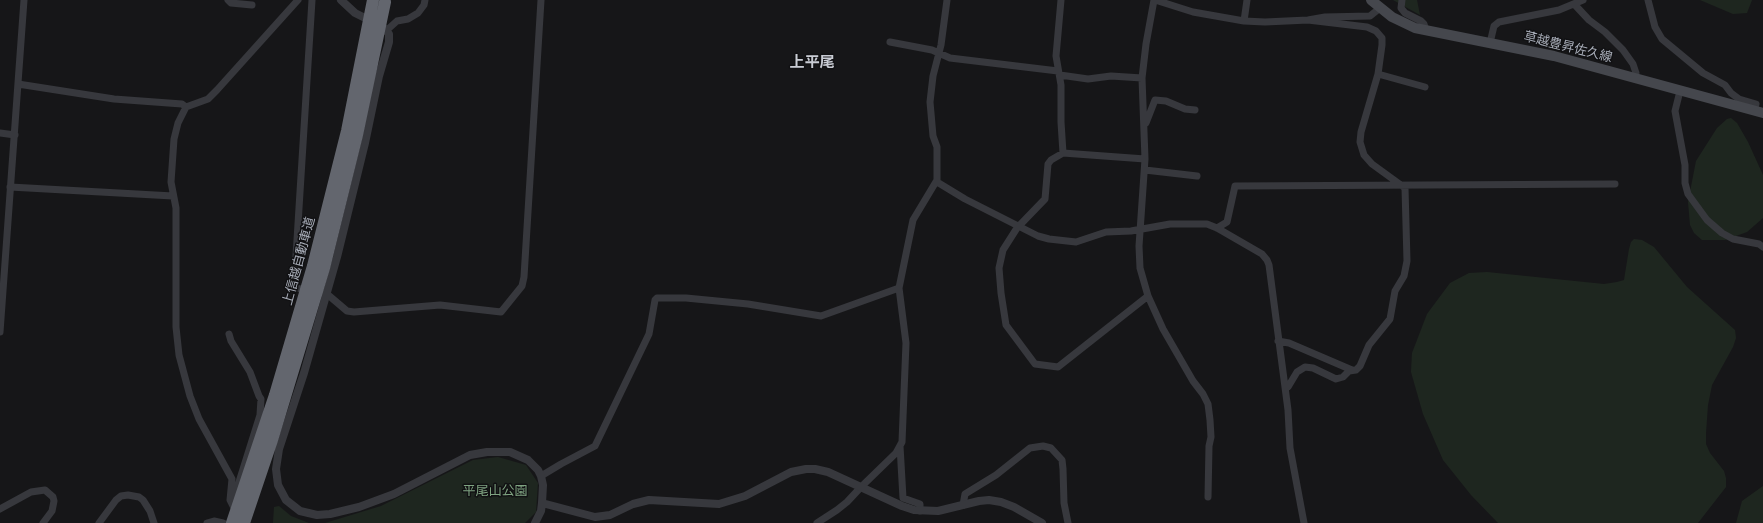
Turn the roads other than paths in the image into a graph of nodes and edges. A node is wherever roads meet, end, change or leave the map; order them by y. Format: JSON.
{"nodes":[{"id":1,"x":24,"y":0,"type":"edge"},
{"id":2,"x":228,"y":0,"type":"edge"},
{"id":3,"x":298,"y":0,"type":"edge"},
{"id":4,"x":312,"y":0,"type":"edge"},
{"id":5,"x":341,"y":0,"type":"edge"},
{"id":6,"x":425,"y":0,"type":"edge"},
{"id":7,"x":541,"y":0,"type":"edge"},
{"id":8,"x":947,"y":0,"type":"edge"},
{"id":9,"x":1061,"y":0,"type":"edge"},
{"id":10,"x":1155,"y":0,"type":"edge"},
{"id":11,"x":1247,"y":0,"type":"edge"},
{"id":12,"x":1371,"y":0,"type":"edge"},
{"id":13,"x":1402,"y":0,"type":"edge"},
{"id":14,"x":1583,"y":0,"type":"edge"},
{"id":15,"x":1648,"y":0,"type":"edge"},
{"id":16,"x":379,"y":1,"type":"edge"},
{"id":17,"x":1574,"y":4,"type":"junction"},
{"id":18,"x":252,"y":5,"type":"dead end"},
{"id":19,"x":1380,"y":8,"type":"junction"},
{"id":20,"x":1308,"y":20,"type":"junction"},
{"id":21,"x":1244,"y":21,"type":"junction"},
{"id":22,"x":387,"y":30,"type":"junction"},
{"id":23,"x":1426,"y":30,"type":"junction"},
{"id":24,"x":890,"y":42,"type":"dead end"},
{"id":25,"x":1490,"y":43,"type":"junction"},
{"id":26,"x":940,"y":53,"type":"junction"},
{"id":27,"x":1059,"y":73,"type":"junction"},
{"id":28,"x":1378,"y":74,"type":"junction"},
{"id":29,"x":1142,"y":78,"type":"junction"},
{"id":30,"x":1635,"y":78,"type":"junction"},
{"id":31,"x":18,"y":84,"type":"junction"},
{"id":32,"x":1424,"y":87,"type":"dead end"},
{"id":33,"x":1680,"y":91,"type":"junction"},
{"id":34,"x":186,"y":107,"type":"junction"},
{"id":35,"x":1195,"y":110,"type":"dead end"},
{"id":36,"x":1759,"y":112,"type":"edge"},
{"id":37,"x":1145,"y":125,"type":"junction"},
{"id":38,"x":0,"y":134,"type":"edge"},
{"id":39,"x":15,"y":135,"type":"junction"},
{"id":40,"x":1063,"y":153,"type":"junction"},
{"id":41,"x":1145,"y":159,"type":"junction"},
{"id":42,"x":1144,"y":170,"type":"junction"},
{"id":43,"x":1197,"y":176,"type":"dead end"},
{"id":44,"x":937,"y":182,"type":"junction"},
{"id":45,"x":1615,"y":184,"type":"dead end"},
{"id":46,"x":1402,"y":185,"type":"junction"},
{"id":47,"x":10,"y":187,"type":"junction"},
{"id":48,"x":173,"y":196,"type":"junction"},
{"id":49,"x":1020,"y":226,"type":"junction"},
{"id":50,"x":1217,"y":228,"type":"junction"},
{"id":51,"x":1140,"y":229,"type":"junction"},
{"id":52,"x":1763,"y":247,"type":"edge"},
{"id":53,"x":899,"y":288,"type":"junction"},
{"id":54,"x":327,"y":294,"type":"junction"},
{"id":55,"x":1148,"y":296,"type":"junction"},
{"id":56,"x":0,"y":332,"type":"edge"},
{"id":57,"x":229,"y":334,"type":"dead end"},
{"id":58,"x":1278,"y":341,"type":"junction"},
{"id":59,"x":1352,"y":370,"type":"junction"},
{"id":60,"x":1285,"y":387,"type":"junction"},
{"id":61,"x":900,"y":446,"type":"junction"},
{"id":62,"x":541,"y":476,"type":"junction"},
{"id":63,"x":860,"y":487,"type":"junction"},
{"id":64,"x":1208,"y":497,"type":"dead end"},
{"id":65,"x":542,"y":503,"type":"junction"},
{"id":66,"x":232,"y":504,"type":"junction"},
{"id":67,"x":964,"y":504,"type":"junction"},
{"id":68,"x":0,"y":509,"type":"edge"},
{"id":69,"x":920,"y":511,"type":"junction"},
{"id":70,"x":43,"y":523,"type":"edge"},
{"id":71,"x":99,"y":523,"type":"edge"},
{"id":72,"x":154,"y":523,"type":"edge"},
{"id":73,"x":207,"y":523,"type":"edge"},
{"id":74,"x":223,"y":523,"type":"edge"},
{"id":75,"x":232,"y":523,"type":"edge"},
{"id":76,"x":244,"y":523,"type":"edge"},
{"id":77,"x":535,"y":523,"type":"edge"},
{"id":78,"x":817,"y":523,"type":"edge"},
{"id":79,"x":1042,"y":523,"type":"edge"},
{"id":80,"x":1068,"y":523,"type":"edge"},
{"id":81,"x":1304,"y":523,"type":"edge"}],
"edges":[{"from":1,"to":31,"type":"street"},
{"from":2,"to":18,"type":"street"},
{"from":3,"to":34,"type":"street"},
{"from":4,"to":54,"type":"street"},
{"from":5,"to":22,"type":"street"},
{"from":6,"to":22,"type":"street"},
{"from":7,"to":54,"type":"street"},
{"from":8,"to":26,"type":"street"},
{"from":9,"to":27,"type":"street"},
{"from":10,"to":21,"type":"street"},
{"from":10,"to":29,"type":"street"},
{"from":11,"to":21,"type":"street"},
{"from":12,"to":19,"type":"main road","name":"草越豊昇佐久線"},
{"from":13,"to":23,"type":"street"},
{"from":14,"to":17,"type":"street"},
{"from":15,"to":36,"type":"street"},
{"from":16,"to":75,"type":"highway","name":"上信越自動車道","bridge":true},
{"from":16,"to":76,"type":"highway","name":"上信越自動車道","bridge":true},
{"from":17,"to":25,"type":"street"},
{"from":17,"to":30,"type":"street"},
{"from":19,"to":20,"type":"street"},
{"from":19,"to":23,"type":"main road","name":"草越豊昇佐久線"},
{"from":20,"to":21,"type":"street"},
{"from":20,"to":28,"type":"street"},
{"from":22,"to":54,"type":"street"},
{"from":23,"to":25,"type":"main road","name":"草越豊昇佐久線"},
{"from":24,"to":26,"type":"street"},
{"from":25,"to":30,"type":"main road","name":"草越豊昇佐久線"},
{"from":26,"to":27,"type":"street"},
{"from":26,"to":44,"type":"street"},
{"from":27,"to":29,"type":"street"},
{"from":27,"to":40,"type":"street"},
{"from":28,"to":32,"type":"street"},
{"from":28,"to":46,"type":"street"},
{"from":29,"to":37,"type":"street"},
{"from":30,"to":33,"type":"main road","name":"草越豊昇佐久線"},
{"from":31,"to":34,"type":"street"},
{"from":31,"to":39,"type":"street"},
{"from":33,"to":36,"type":"main road","name":"草越豊昇佐久線"},
{"from":33,"to":52,"type":"street"},
{"from":34,"to":48,"type":"street"},
{"from":35,"to":37,"type":"street"},
{"from":37,"to":41,"type":"street"},
{"from":38,"to":39,"type":"street"},
{"from":39,"to":47,"type":"street"},
{"from":40,"to":41,"type":"street"},
{"from":40,"to":49,"type":"street"},
{"from":41,"to":42,"type":"street"},
{"from":42,"to":43,"type":"street"},
{"from":42,"to":51,"type":"street"},
{"from":44,"to":49,"type":"street"},
{"from":44,"to":53,"type":"street"},
{"from":45,"to":46,"type":"street"},
{"from":46,"to":50,"type":"street"},
{"from":46,"to":59,"type":"street"},
{"from":47,"to":48,"type":"street"},
{"from":47,"to":56,"type":"street"},
{"from":48,"to":66,"type":"street"},
{"from":49,"to":51,"type":"street"},
{"from":49,"to":55,"type":"street"},
{"from":50,"to":51,"type":"street"},
{"from":50,"to":58,"type":"street"},
{"from":51,"to":55,"type":"street"},
{"from":53,"to":61,"type":"street"},
{"from":53,"to":62,"type":"street"},
{"from":54,"to":62,"type":"street"},
{"from":55,"to":64,"type":"street"},
{"from":57,"to":66,"type":"street"},
{"from":58,"to":59,"type":"street"},
{"from":58,"to":60,"type":"street"},
{"from":59,"to":60,"type":"street"},
{"from":60,"to":81,"type":"street"},
{"from":61,"to":63,"type":"street"},
{"from":61,"to":69,"type":"street"},
{"from":62,"to":65,"type":"street"},
{"from":63,"to":65,"type":"street"},
{"from":63,"to":69,"type":"street"},
{"from":63,"to":78,"type":"street"},
{"from":65,"to":77,"type":"street"},
{"from":66,"to":76,"type":"street"},
{"from":67,"to":69,"type":"street"},
{"from":67,"to":79,"type":"street"},
{"from":67,"to":80,"type":"street"},
{"from":68,"to":70,"type":"street"},
{"from":71,"to":72,"type":"street"},
{"from":73,"to":74,"type":"street"}]}
